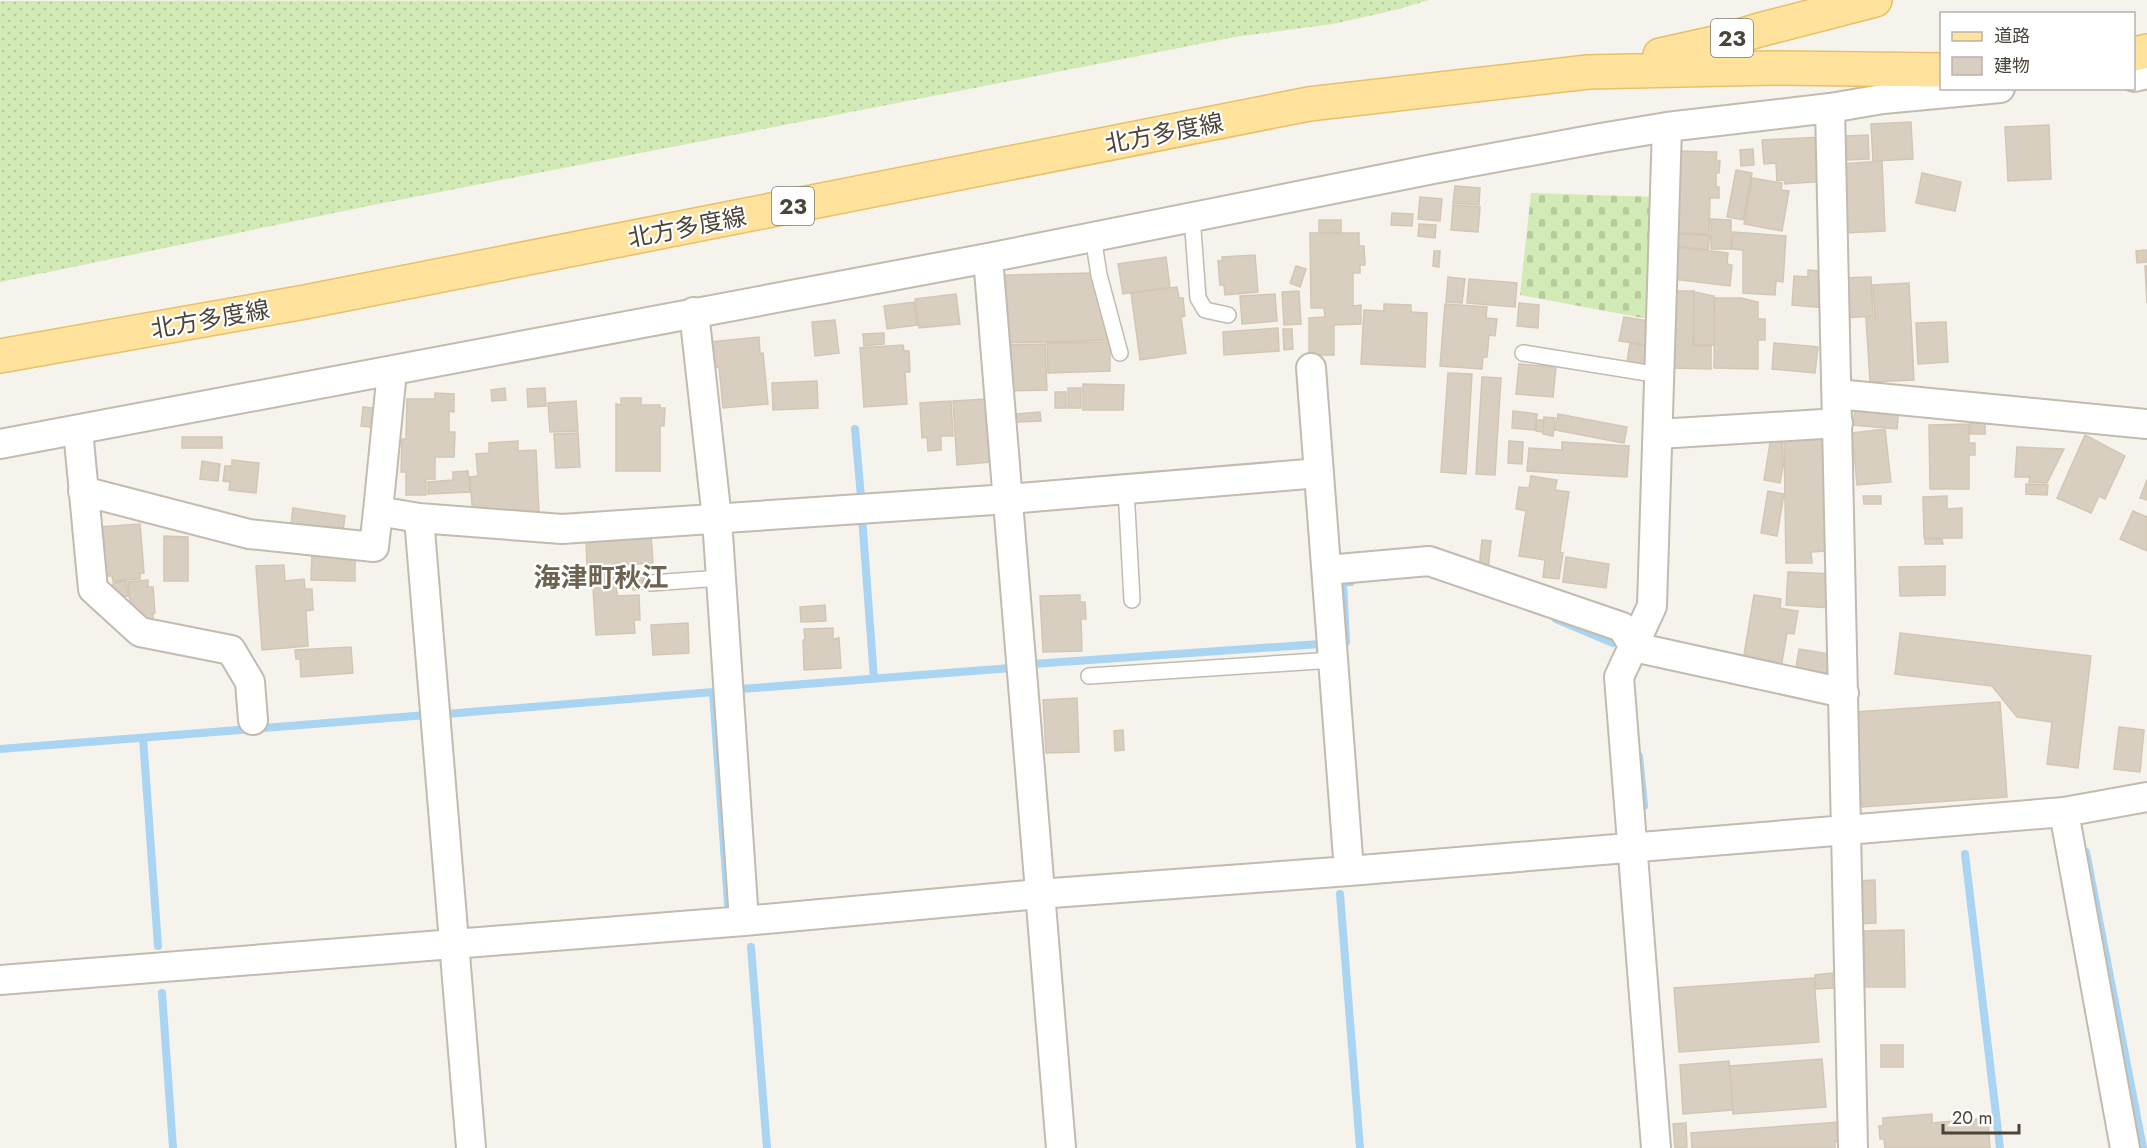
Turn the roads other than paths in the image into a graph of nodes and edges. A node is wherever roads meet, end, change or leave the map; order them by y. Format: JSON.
{"nodes":[{"id":1,"x":1875,"y":0,"type":"edge"},
{"id":2,"x":1940,"y":70,"type":"edge"},
{"id":3,"x":1588,"y":72,"type":"junction"},
{"id":4,"x":1979,"y":90,"type":"edge"},
{"id":5,"x":1830,"y":108,"type":"junction"},
{"id":6,"x":1667,"y":127,"type":"junction"},
{"id":7,"x":1192,"y":216,"type":"junction"},
{"id":8,"x":1093,"y":236,"type":"junction"},
{"id":9,"x":988,"y":258,"type":"junction"},
{"id":10,"x":694,"y":312,"type":"junction"},
{"id":11,"x":1228,"y":315,"type":"dead end"},
{"id":12,"x":1120,"y":353,"type":"dead end"},
{"id":13,"x":1523,"y":353,"type":"dead end"},
{"id":14,"x":0,"y":356,"type":"edge"},
{"id":15,"x":1311,"y":368,"type":"dead end"},
{"id":16,"x":392,"y":372,"type":"junction"},
{"id":17,"x":1659,"y":375,"type":"junction"},
{"id":18,"x":1837,"y":394,"type":"junction"},
{"id":19,"x":1838,"y":423,"type":"junction"},
{"id":20,"x":2147,"y":424,"type":"edge"},
{"id":21,"x":78,"y":430,"type":"junction"},
{"id":22,"x":1658,"y":434,"type":"junction"},
{"id":23,"x":0,"y":444,"type":"edge"},
{"id":24,"x":1319,"y":473,"type":"junction"},
{"id":25,"x":1126,"y":489,"type":"junction"},
{"id":26,"x":83,"y":490,"type":"junction"},
{"id":27,"x":1008,"y":499,"type":"junction"},
{"id":28,"x":378,"y":511,"type":"junction"},
{"id":29,"x":419,"y":518,"type":"junction"},
{"id":30,"x":717,"y":519,"type":"junction"},
{"id":31,"x":1327,"y":570,"type":"junction"},
{"id":32,"x":721,"y":578,"type":"junction"},
{"id":33,"x":651,"y":583,"type":"dead end"},
{"id":34,"x":1132,"y":600,"type":"dead end"},
{"id":35,"x":1634,"y":647,"type":"junction"},
{"id":36,"x":1333,"y":660,"type":"junction"},
{"id":37,"x":1089,"y":676,"type":"dead end"},
{"id":38,"x":1844,"y":693,"type":"junction"},
{"id":39,"x":253,"y":720,"type":"dead end"},
{"id":40,"x":2147,"y":796,"type":"edge"},
{"id":41,"x":2064,"y":812,"type":"junction"},
{"id":42,"x":1847,"y":829,"type":"junction"},
{"id":43,"x":1632,"y":847,"type":"junction"},
{"id":44,"x":1349,"y":871,"type":"junction"},
{"id":45,"x":1039,"y":894,"type":"junction"},
{"id":46,"x":744,"y":921,"type":"junction"},
{"id":47,"x":455,"y":943,"type":"junction"},
{"id":48,"x":0,"y":980,"type":"edge"},
{"id":49,"x":471,"y":1148,"type":"edge"},
{"id":50,"x":1061,"y":1148,"type":"edge"},
{"id":51,"x":1656,"y":1148,"type":"edge"},
{"id":52,"x":1853,"y":1148,"type":"edge"},
{"id":53,"x":2126,"y":1148,"type":"edge"}],
"edges":[{"from":1,"to":3,"type":"main road","number":"23"},
{"from":2,"to":3,"type":"main road"},
{"from":3,"to":14,"type":"main road","name":"北方多度線","number":"23"},
{"from":4,"to":5,"type":"street"},
{"from":5,"to":6,"type":"street"},
{"from":5,"to":18,"type":"street"},
{"from":6,"to":7,"type":"street"},
{"from":6,"to":17,"type":"street"},
{"from":7,"to":8,"type":"street"},
{"from":7,"to":11,"type":"lane"},
{"from":8,"to":9,"type":"street"},
{"from":8,"to":12,"type":"lane"},
{"from":9,"to":10,"type":"street"},
{"from":9,"to":27,"type":"street"},
{"from":10,"to":16,"type":"street"},
{"from":10,"to":30,"type":"street"},
{"from":13,"to":17,"type":"lane"},
{"from":15,"to":24,"type":"street"},
{"from":16,"to":21,"type":"street"},
{"from":16,"to":28,"type":"street"},
{"from":17,"to":22,"type":"street"},
{"from":18,"to":19,"type":"street"},
{"from":18,"to":20,"type":"street"},
{"from":19,"to":22,"type":"street"},
{"from":19,"to":38,"type":"street"},
{"from":21,"to":23,"type":"street"},
{"from":21,"to":26,"type":"street"},
{"from":22,"to":35,"type":"street"},
{"from":24,"to":25,"type":"street"},
{"from":24,"to":31,"type":"street"},
{"from":25,"to":27,"type":"street"},
{"from":25,"to":34,"type":"lane"},
{"from":26,"to":28,"type":"street"},
{"from":26,"to":39,"type":"street"},
{"from":27,"to":30,"type":"street"},
{"from":27,"to":45,"type":"street"},
{"from":28,"to":29,"type":"street"},
{"from":29,"to":30,"type":"street"},
{"from":29,"to":47,"type":"street"},
{"from":30,"to":32,"type":"street"},
{"from":31,"to":35,"type":"street"},
{"from":31,"to":36,"type":"street"},
{"from":32,"to":33,"type":"lane"},
{"from":32,"to":46,"type":"street"},
{"from":35,"to":38,"type":"street"},
{"from":35,"to":43,"type":"street"},
{"from":36,"to":37,"type":"lane"},
{"from":36,"to":44,"type":"street"},
{"from":38,"to":42,"type":"street"},
{"from":40,"to":41,"type":"street"},
{"from":41,"to":42,"type":"street"},
{"from":41,"to":53,"type":"street"},
{"from":42,"to":43,"type":"street"},
{"from":42,"to":52,"type":"street"},
{"from":43,"to":44,"type":"street"},
{"from":43,"to":51,"type":"street"},
{"from":44,"to":45,"type":"street"},
{"from":45,"to":46,"type":"street"},
{"from":45,"to":50,"type":"street"},
{"from":46,"to":47,"type":"street"},
{"from":47,"to":48,"type":"street"},
{"from":47,"to":49,"type":"street"}]}
